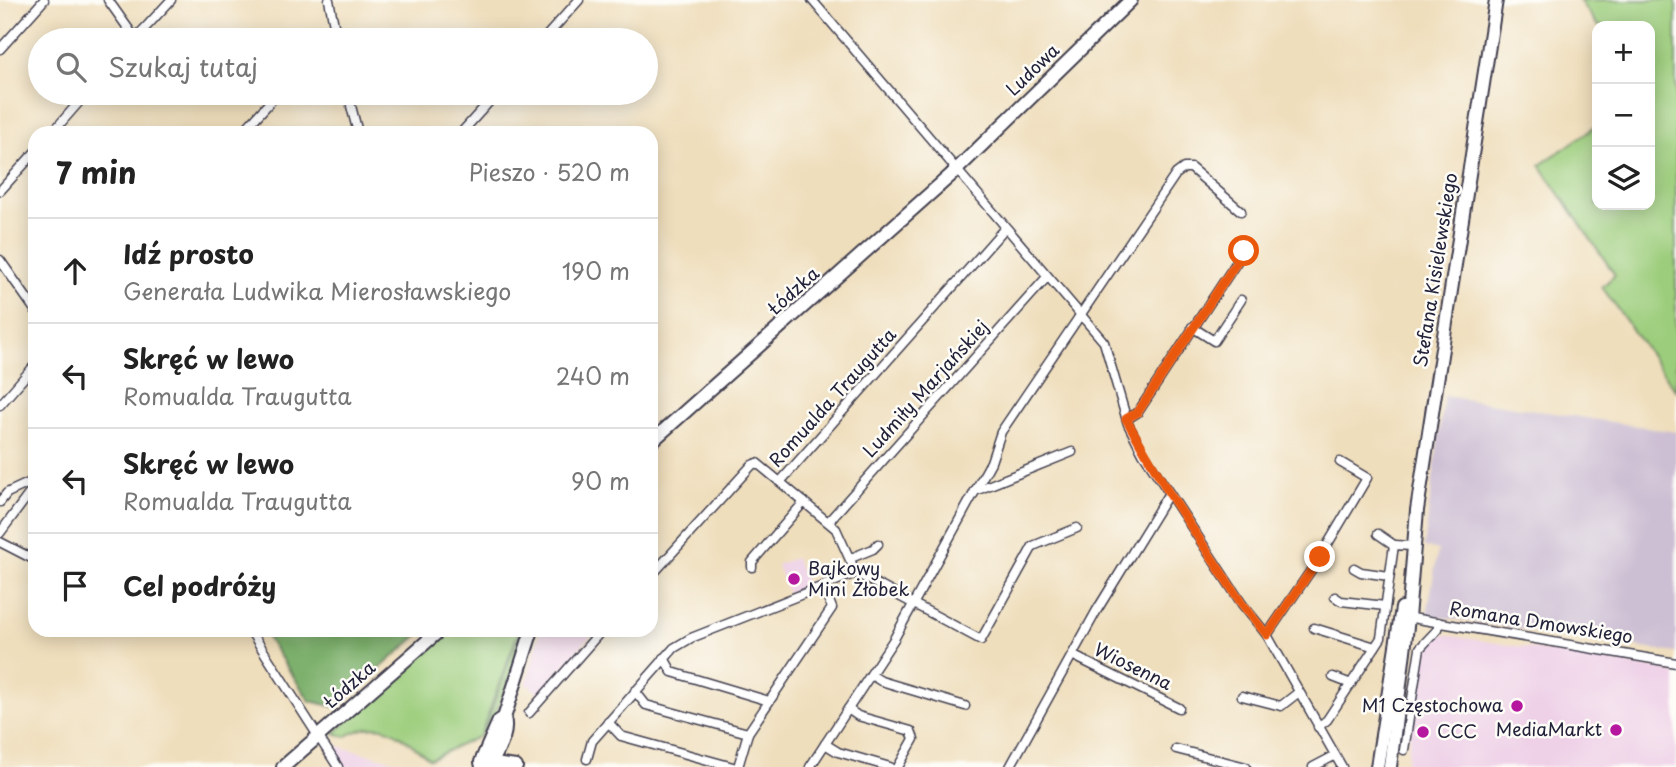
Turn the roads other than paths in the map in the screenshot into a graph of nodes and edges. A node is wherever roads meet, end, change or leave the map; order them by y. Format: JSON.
{"nodes":[{"id":1,"x":44,"y":0,"type":"edge"},
{"id":2,"x":108,"y":0,"type":"edge"},
{"id":3,"x":171,"y":0,"type":"edge"},
{"id":4,"x":329,"y":0,"type":"edge"},
{"id":5,"x":579,"y":0,"type":"edge"},
{"id":6,"x":812,"y":0,"type":"edge"},
{"id":7,"x":1131,"y":0,"type":"edge"},
{"id":8,"x":1496,"y":0,"type":"edge"},
{"id":9,"x":127,"y":28,"type":"edge"},
{"id":10,"x":144,"y":28,"type":"edge"},
{"id":11,"x":334,"y":28,"type":"edge"},
{"id":12,"x":554,"y":28,"type":"edge"},
{"id":13,"x":0,"y":49,"type":"edge"},
{"id":14,"x":76,"y":105,"type":"edge"},
{"id":15,"x":267,"y":105,"type":"edge"},
{"id":16,"x":486,"y":105,"type":"edge"},
{"id":17,"x":351,"y":106,"type":"dead end"},
{"id":18,"x":58,"y":126,"type":"edge"},
{"id":19,"x":248,"y":126,"type":"edge"},
{"id":20,"x":356,"y":126,"type":"edge"},
{"id":21,"x":467,"y":126,"type":"edge"},
{"id":22,"x":28,"y":160,"type":"edge"},
{"id":23,"x":958,"y":168,"type":"junction"},
{"id":24,"x":0,"y":191,"type":"edge"},
{"id":25,"x":1241,"y":211,"type":"dead end"},
{"id":26,"x":1005,"y":228,"type":"junction"},
{"id":27,"x":1244,"y":251,"type":"dead end"},
{"id":28,"x":0,"y":260,"type":"edge"},
{"id":29,"x":1047,"y":277,"type":"junction"},
{"id":30,"x":28,"y":300,"type":"edge"},
{"id":31,"x":1241,"y":300,"type":"dead end"},
{"id":32,"x":1082,"y":315,"type":"junction"},
{"id":33,"x":1192,"y":327,"type":"junction"},
{"id":34,"x":28,"y":373,"type":"edge"},
{"id":35,"x":0,"y":405,"type":"edge"},
{"id":36,"x":1126,"y":419,"type":"junction"},
{"id":37,"x":658,"y":436,"type":"edge"},
{"id":38,"x":1072,"y":452,"type":"dead end"},
{"id":39,"x":1340,"y":462,"type":"dead end"},
{"id":40,"x":780,"y":482,"type":"junction"},
{"id":41,"x":28,"y":483,"type":"edge"},
{"id":42,"x":975,"y":491,"type":"junction"},
{"id":43,"x":1169,"y":493,"type":"junction"},
{"id":44,"x":28,"y":495,"type":"edge"},
{"id":45,"x":0,"y":502,"type":"edge"},
{"id":46,"x":804,"y":502,"type":"junction"},
{"id":47,"x":828,"y":522,"type":"junction"},
{"id":48,"x":1077,"y":528,"type":"dead end"},
{"id":49,"x":0,"y":533,"type":"edge"},
{"id":50,"x":1378,"y":534,"type":"dead end"},
{"id":51,"x":0,"y":542,"type":"edge"},
{"id":52,"x":878,"y":544,"type":"dead end"},
{"id":53,"x":1394,"y":545,"type":"junction"},
{"id":54,"x":1412,"y":546,"type":"junction"},
{"id":55,"x":28,"y":556,"type":"edge"},
{"id":56,"x":851,"y":558,"type":"junction"},
{"id":57,"x":752,"y":567,"type":"dead end"},
{"id":58,"x":658,"y":568,"type":"edge"},
{"id":59,"x":1354,"y":568,"type":"dead end"},
{"id":60,"x":856,"y":573,"type":"junction"},
{"id":61,"x":1390,"y":576,"type":"junction"},
{"id":62,"x":822,"y":586,"type":"junction"},
{"id":63,"x":1335,"y":597,"type":"dead end"},
{"id":64,"x":913,"y":605,"type":"junction"},
{"id":65,"x":1385,"y":606,"type":"junction"},
{"id":66,"x":1404,"y":617,"type":"junction"},
{"id":67,"x":1438,"y":622,"type":"junction"},
{"id":68,"x":1314,"y":628,"type":"dead end"},
{"id":69,"x":1267,"y":635,"type":"junction"},
{"id":70,"x":254,"y":637,"type":"edge"},
{"id":71,"x":432,"y":637,"type":"edge"},
{"id":72,"x":530,"y":637,"type":"edge"},
{"id":73,"x":596,"y":637,"type":"edge"},
{"id":74,"x":1375,"y":648,"type":"junction"},
{"id":75,"x":1072,"y":655,"type":"junction"},
{"id":76,"x":664,"y":658,"type":"junction"},
{"id":77,"x":1676,"y":663,"type":"edge"},
{"id":78,"x":871,"y":675,"type":"junction"},
{"id":79,"x":1333,"y":677,"type":"dead end"},
{"id":80,"x":1351,"y":684,"type":"junction"},
{"id":81,"x":635,"y":691,"type":"junction"},
{"id":82,"x":1298,"y":692,"type":"junction"},
{"id":83,"x":1242,"y":696,"type":"dead end"},
{"id":84,"x":769,"y":701,"type":"junction"},
{"id":85,"x":965,"y":706,"type":"dead end"},
{"id":86,"x":1179,"y":708,"type":"dead end"},
{"id":87,"x":848,"y":709,"type":"junction"},
{"id":88,"x":529,"y":713,"type":"dead end"},
{"id":89,"x":608,"y":722,"type":"junction"},
{"id":90,"x":1318,"y":727,"type":"junction"},
{"id":91,"x":748,"y":733,"type":"junction"},
{"id":92,"x":317,"y":737,"type":"junction"},
{"id":93,"x":825,"y":744,"type":"junction"},
{"id":94,"x":1176,"y":749,"type":"dead end"},
{"id":95,"x":1404,"y":750,"type":"dead end"},
{"id":96,"x":1334,"y":756,"type":"junction"},
{"id":97,"x":587,"y":759,"type":"dead end"},
{"id":98,"x":484,"y":766,"type":"edge"},
{"id":99,"x":283,"y":767,"type":"edge"},
{"id":100,"x":338,"y":767,"type":"edge"},
{"id":101,"x":516,"y":767,"type":"edge"},
{"id":102,"x":736,"y":767,"type":"edge"},
{"id":103,"x":810,"y":767,"type":"edge"},
{"id":104,"x":890,"y":767,"type":"edge"},
{"id":105,"x":898,"y":767,"type":"edge"},
{"id":106,"x":1010,"y":767,"type":"edge"},
{"id":107,"x":1246,"y":767,"type":"edge"},
{"id":108,"x":1313,"y":767,"type":"edge"},
{"id":109,"x":1342,"y":767,"type":"edge"},
{"id":110,"x":1377,"y":767,"type":"edge"},
{"id":111,"x":1390,"y":767,"type":"edge"}],
"edges":[{"from":1,"to":13,"type":"street"},
{"from":2,"to":9,"type":"street"},
{"from":3,"to":10,"type":"street"},
{"from":4,"to":11,"type":"street"},
{"from":5,"to":12,"type":"street"},
{"from":6,"to":23,"type":"street"},
{"from":7,"to":23,"type":"street","name":"Ludowa"},
{"from":8,"to":54,"type":"street","name":"Stefana Kisielewskiego"},
{"from":14,"to":18,"type":"street"},
{"from":15,"to":19,"type":"street"},
{"from":16,"to":21,"type":"street"},
{"from":17,"to":20,"type":"street"},
{"from":22,"to":24,"type":"street"},
{"from":23,"to":26,"type":"street"},
{"from":23,"to":37,"type":"street","name":"Łódzka"},
{"from":25,"to":32,"type":"street"},
{"from":26,"to":29,"type":"street"},
{"from":26,"to":40,"type":"street","name":"Romualda Traugutta"},
{"from":27,"to":33,"type":"street"},
{"from":28,"to":30,"type":"street"},
{"from":29,"to":32,"type":"street"},
{"from":29,"to":47,"type":"street","name":"Ludmiły Marjańskiej"},
{"from":31,"to":33,"type":"street"},
{"from":32,"to":36,"type":"street"},
{"from":32,"to":42,"type":"street"},
{"from":33,"to":36,"type":"street"},
{"from":34,"to":35,"type":"street"},
{"from":36,"to":43,"type":"street"},
{"from":38,"to":42,"type":"street"},
{"from":39,"to":69,"type":"street"},
{"from":40,"to":46,"type":"street"},
{"from":40,"to":58,"type":"street","name":"Romualda Traugutta"},
{"from":41,"to":45,"type":"street"},
{"from":42,"to":64,"type":"street"},
{"from":43,"to":69,"type":"street"},
{"from":43,"to":75,"type":"street"},
{"from":44,"to":49,"type":"street"},
{"from":46,"to":47,"type":"street"},
{"from":46,"to":57,"type":"street"},
{"from":47,"to":56,"type":"street"},
{"from":48,"to":64,"type":"street"},
{"from":50,"to":53,"type":"street"},
{"from":51,"to":55,"type":"street"},
{"from":52,"to":56,"type":"street"},
{"from":53,"to":54,"type":"street"},
{"from":53,"to":61,"type":"street"},
{"from":54,"to":66,"type":"street","name":"Stefana Kisielewskiego"},
{"from":56,"to":60,"type":"street"},
{"from":59,"to":61,"type":"street"},
{"from":60,"to":62,"type":"street"},
{"from":60,"to":64,"type":"street"},
{"from":61,"to":65,"type":"street"},
{"from":62,"to":76,"type":"street"},
{"from":62,"to":84,"type":"street"},
{"from":63,"to":65,"type":"street"},
{"from":64,"to":78,"type":"street"},
{"from":65,"to":74,"type":"street"},
{"from":66,"to":67,"type":"street","name":"Romana Dmowskiego"},
{"from":66,"to":110,"type":"street","name":"Stefana Kisielewskiego"},
{"from":66,"to":111,"type":"street","name":"Stefana Kisielewskiego"},
{"from":67,"to":77,"type":"street","name":"Romana Dmowskiego"},
{"from":67,"to":95,"type":"street"},
{"from":68,"to":74,"type":"street"},
{"from":69,"to":82,"type":"street"},
{"from":70,"to":92,"type":"street"},
{"from":71,"to":92,"type":"street","name":"Łódzka"},
{"from":72,"to":98,"type":"street"},
{"from":73,"to":88,"type":"street"},
{"from":74,"to":80,"type":"street"},
{"from":75,"to":86,"type":"street","name":"Wiosenna"},
{"from":75,"to":106,"type":"street"},
{"from":76,"to":81,"type":"street"},
{"from":76,"to":84,"type":"street"},
{"from":78,"to":85,"type":"street"},
{"from":78,"to":87,"type":"street"},
{"from":79,"to":80,"type":"street"},
{"from":80,"to":90,"type":"street"},
{"from":81,"to":89,"type":"street"},
{"from":81,"to":91,"type":"street"},
{"from":82,"to":83,"type":"street"},
{"from":82,"to":90,"type":"street"},
{"from":84,"to":91,"type":"street"},
{"from":87,"to":93,"type":"street"},
{"from":87,"to":105,"type":"street"},
{"from":89,"to":97,"type":"street"},
{"from":89,"to":102,"type":"street"},
{"from":90,"to":96,"type":"street"},
{"from":91,"to":102,"type":"street"},
{"from":92,"to":99,"type":"street","name":"Łódzka"},
{"from":92,"to":100,"type":"street"},
{"from":93,"to":103,"type":"street"},
{"from":93,"to":104,"type":"street"},
{"from":94,"to":107,"type":"street"},
{"from":96,"to":108,"type":"street"},
{"from":96,"to":109,"type":"street"},
{"from":98,"to":101,"type":"street"}]}
